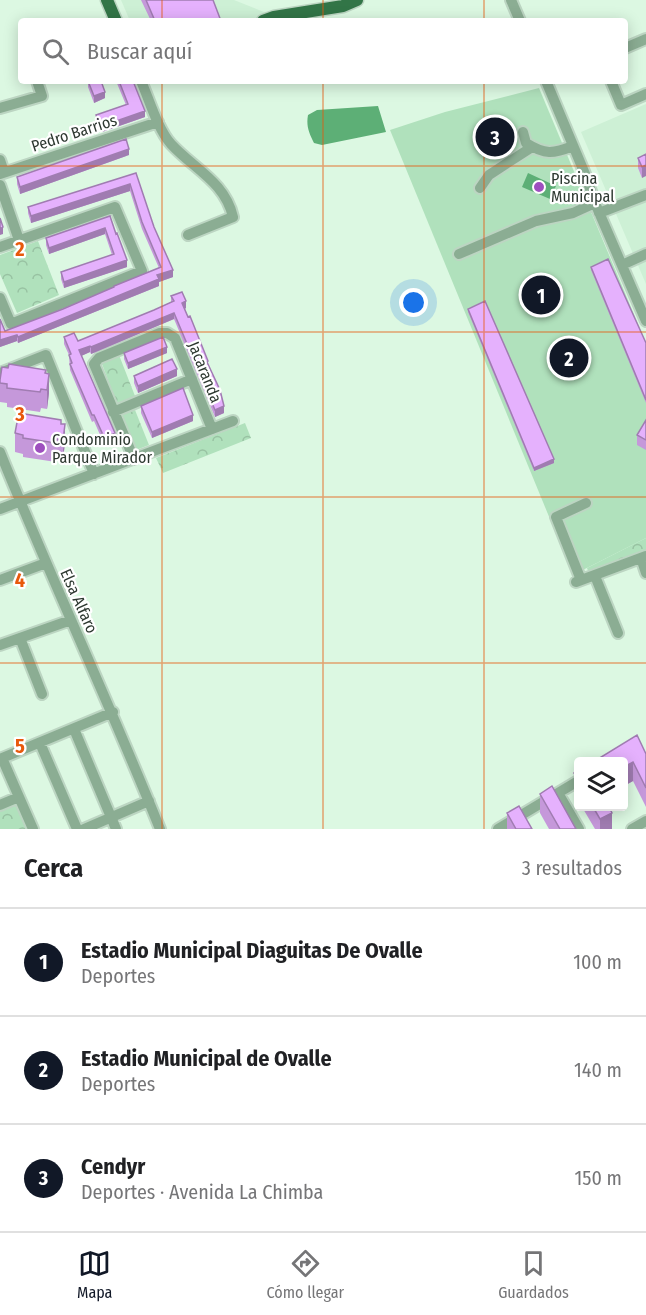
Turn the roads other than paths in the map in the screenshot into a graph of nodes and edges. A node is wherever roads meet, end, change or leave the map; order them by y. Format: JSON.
{"nodes":[{"id":1,"x":107,"y":0,"type":"edge"},
{"id":2,"x":357,"y":0,"type":"edge"},
{"id":3,"x":511,"y":0,"type":"edge"},
{"id":4,"x":115,"y":18,"type":"edge"},
{"id":5,"x":271,"y":18,"type":"edge"},
{"id":6,"x":519,"y":18,"type":"edge"},
{"id":7,"x":646,"y":39,"type":"edge"},
{"id":8,"x":628,"y":47,"type":"edge"},
{"id":9,"x":38,"y":84,"type":"edge"},
{"id":10,"x":142,"y":84,"type":"edge"},
{"id":11,"x":547,"y":84,"type":"edge"},
{"id":12,"x":612,"y":84,"type":"edge"},
{"id":13,"x":646,"y":94,"type":"edge"},
{"id":14,"x":0,"y":108,"type":"edge"},
{"id":15,"x":158,"y":122,"type":"junction"},
{"id":16,"x":523,"y":132,"type":"dead end"},
{"id":17,"x":573,"y":146,"type":"junction"},
{"id":18,"x":532,"y":147,"type":"junction"},
{"id":19,"x":0,"y":160,"type":"edge"},
{"id":20,"x":2,"y":173,"type":"edge"},
{"id":21,"x":0,"y":185,"type":"edge"},
{"id":22,"x":480,"y":188,"type":"dead end"},
{"id":23,"x":646,"y":195,"type":"edge"},
{"id":24,"x":597,"y":208,"type":"junction"},
{"id":25,"x":188,"y":235,"type":"dead end"},
{"id":26,"x":20,"y":240,"type":"junction"},
{"id":27,"x":0,"y":247,"type":"edge"},
{"id":28,"x":459,"y":254,"type":"dead end"},
{"id":29,"x":646,"y":254,"type":"edge"},
{"id":30,"x":622,"y":266,"type":"junction"},
{"id":31,"x":0,"y":298,"type":"edge"},
{"id":32,"x":646,"y":321,"type":"edge"},
{"id":33,"x":0,"y":373,"type":"edge"},
{"id":34,"x":192,"y":379,"type":"junction"},
{"id":35,"x":113,"y":412,"type":"junction"},
{"id":36,"x":233,"y":421,"type":"dead end"},
{"id":37,"x":212,"y":429,"type":"junction"},
{"id":38,"x":0,"y":452,"type":"edge"},
{"id":39,"x":134,"y":459,"type":"junction"},
{"id":40,"x":94,"y":474,"type":"junction"},
{"id":41,"x":20,"y":502,"type":"junction"},
{"id":42,"x":586,"y":503,"type":"dead end"},
{"id":43,"x":0,"y":509,"type":"edge"},
{"id":44,"x":643,"y":557,"type":"edge"},
{"id":45,"x":45,"y":563,"type":"junction"},
{"id":46,"x":646,"y":573,"type":"edge"},
{"id":47,"x":595,"y":576,"type":"junction"},
{"id":48,"x":0,"y":580,"type":"edge"},
{"id":49,"x":71,"y":620,"type":"junction"},
{"id":50,"x":618,"y":633,"type":"dead end"},
{"id":51,"x":20,"y":638,"type":"junction"},
{"id":52,"x":0,"y":645,"type":"edge"},
{"id":53,"x":42,"y":694,"type":"dead end"},
{"id":54,"x":112,"y":712,"type":"junction"},
{"id":55,"x":74,"y":729,"type":"junction"},
{"id":56,"x":40,"y":743,"type":"junction"},
{"id":57,"x":1,"y":758,"type":"edge"},
{"id":58,"x":574,"y":784,"type":"edge"},
{"id":59,"x":558,"y":793,"type":"junction"},
{"id":60,"x":19,"y":797,"type":"junction"},
{"id":61,"x":148,"y":801,"type":"junction"},
{"id":62,"x":0,"y":806,"type":"edge"},
{"id":63,"x":111,"y":818,"type":"junction"},
{"id":64,"x":646,"y":821,"type":"edge"},
{"id":65,"x":33,"y":829,"type":"edge"},
{"id":66,"x":77,"y":829,"type":"edge"},
{"id":67,"x":84,"y":829,"type":"edge"},
{"id":68,"x":116,"y":829,"type":"edge"},
{"id":69,"x":160,"y":829,"type":"edge"},
{"id":70,"x":498,"y":829,"type":"edge"},
{"id":71,"x":579,"y":829,"type":"edge"},
{"id":72,"x":632,"y":829,"type":"edge"}],
"edges":[{"from":1,"to":4,"type":"main road"},
{"from":2,"to":5,"type":"main road"},
{"from":3,"to":6,"type":"street"},
{"from":7,"to":8,"type":"street"},
{"from":9,"to":14,"type":"street"},
{"from":10,"to":15,"type":"street"},
{"from":11,"to":17,"type":"street"},
{"from":12,"to":13,"type":"street"},
{"from":15,"to":20,"type":"street","name":"Pedro Barrios"},
{"from":15,"to":25,"type":"street"},
{"from":16,"to":18,"type":"street"},
{"from":17,"to":18,"type":"street"},
{"from":17,"to":24,"type":"street"},
{"from":18,"to":22,"type":"street"},
{"from":19,"to":20,"type":"street"},
{"from":21,"to":26,"type":"street"},
{"from":23,"to":24,"type":"street"},
{"from":24,"to":28,"type":"street"},
{"from":24,"to":30,"type":"street"},
{"from":26,"to":27,"type":"street"},
{"from":26,"to":31,"type":"street"},
{"from":29,"to":30,"type":"street"},
{"from":30,"to":32,"type":"street"},
{"from":33,"to":40,"type":"street"},
{"from":34,"to":35,"type":"street"},
{"from":34,"to":35,"type":"street","name":"Jacaranda"},
{"from":34,"to":37,"type":"street","name":"Jacaranda"},
{"from":35,"to":39,"type":"street","name":"Jacaranda"},
{"from":36,"to":37,"type":"street"},
{"from":37,"to":39,"type":"street"},
{"from":38,"to":41,"type":"street","name":"Elsa Alfaro"},
{"from":39,"to":40,"type":"street"},
{"from":40,"to":41,"type":"street"},
{"from":41,"to":43,"type":"street"},
{"from":41,"to":45,"type":"street","name":"Elsa Alfaro"},
{"from":42,"to":47,"type":"street"},
{"from":44,"to":46,"type":"street"},
{"from":44,"to":47,"type":"street"},
{"from":45,"to":48,"type":"street"},
{"from":45,"to":49,"type":"street","name":"Elsa Alfaro"},
{"from":47,"to":50,"type":"street"},
{"from":49,"to":51,"type":"street"},
{"from":49,"to":54,"type":"street","name":"Elsa Alfaro"},
{"from":51,"to":52,"type":"street"},
{"from":51,"to":53,"type":"street"},
{"from":54,"to":55,"type":"street"},
{"from":54,"to":61,"type":"street","name":"Elsa Alfaro"},
{"from":55,"to":56,"type":"street"},
{"from":55,"to":63,"type":"street"},
{"from":56,"to":57,"type":"street"},
{"from":56,"to":66,"type":"street"},
{"from":57,"to":60,"type":"street"},
{"from":58,"to":59,"type":"street"},
{"from":59,"to":70,"type":"street"},
{"from":59,"to":71,"type":"street"},
{"from":60,"to":62,"type":"street"},
{"from":60,"to":65,"type":"street"},
{"from":61,"to":63,"type":"street"},
{"from":61,"to":69,"type":"street","name":"Elsa Alfaro"},
{"from":63,"to":67,"type":"street"},
{"from":63,"to":68,"type":"street"},
{"from":64,"to":72,"type":"street"}]}
